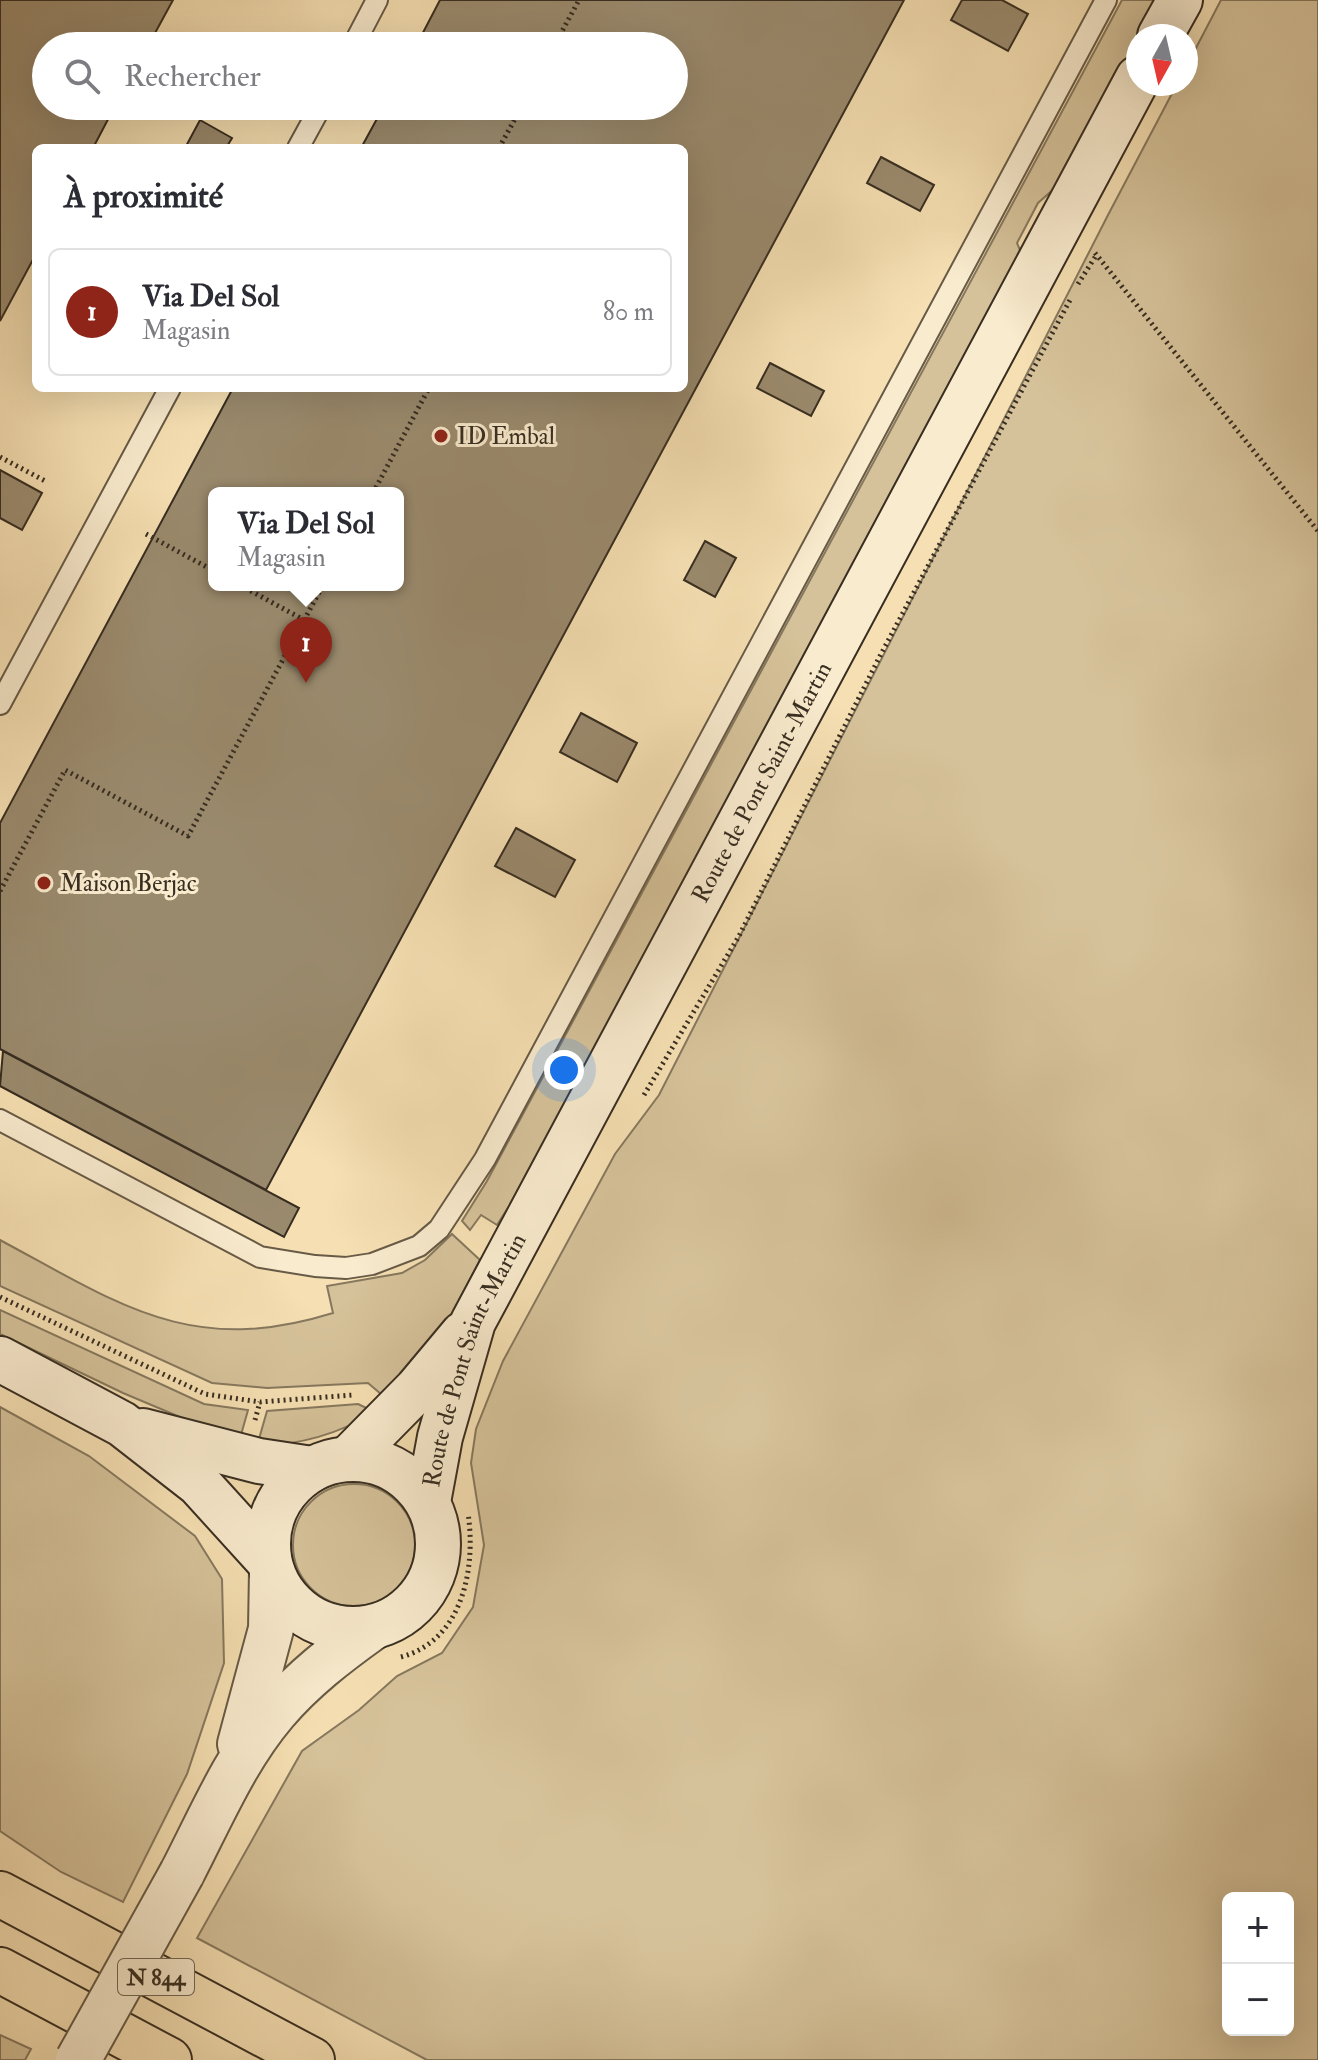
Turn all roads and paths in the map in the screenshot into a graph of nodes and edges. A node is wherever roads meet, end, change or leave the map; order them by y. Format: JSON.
{"nodes":[{"id":1,"x":377,"y":0,"type":"edge"},
{"id":2,"x":579,"y":0,"type":"edge"},
{"id":3,"x":1106,"y":0,"type":"edge"},
{"id":4,"x":1180,"y":0,"type":"edge"},
{"id":5,"x":1167,"y":24,"type":"edge"},
{"id":6,"x":360,"y":32,"type":"edge"},
{"id":7,"x":562,"y":32,"type":"edge"},
{"id":8,"x":1128,"y":96,"type":"edge"},
{"id":9,"x":313,"y":120,"type":"edge"},
{"id":10,"x":514,"y":120,"type":"edge"},
{"id":11,"x":300,"y":144,"type":"edge"},
{"id":12,"x":501,"y":144,"type":"edge"},
{"id":13,"x":1058,"y":228,"type":"junction"},
{"id":14,"x":168,"y":392,"type":"edge"},
{"id":15,"x":427,"y":392,"type":"edge"},
{"id":16,"x":0,"y":457,"type":"edge"},
{"id":17,"x":47,"y":482,"type":"dead end"},
{"id":18,"x":376,"y":487,"type":"edge"},
{"id":19,"x":1318,"y":531,"type":"edge"},
{"id":20,"x":146,"y":534,"type":"dead end"},
{"id":21,"x":208,"y":568,"type":"edge"},
{"id":22,"x":251,"y":591,"type":"edge"},
{"id":23,"x":320,"y":591,"type":"edge"},
{"id":24,"x":304,"y":620,"type":"junction"},
{"id":25,"x":0,"y":704,"type":"edge"},
{"id":26,"x":0,"y":891,"type":"edge"},
{"id":27,"x":0,"y":1120,"type":"edge"},
{"id":28,"x":0,"y":1297,"type":"edge"},
{"id":29,"x":473,"y":1322,"type":"junction"},
{"id":30,"x":0,"y":1359,"type":"edge"},
{"id":31,"x":363,"y":1394,"type":"dead end"},
{"id":32,"x":122,"y":1424,"type":"junction"},
{"id":33,"x":330,"y":1464,"type":"junction"},
{"id":34,"x":428,"y":1502,"type":"junction"},
{"id":35,"x":270,"y":1566,"type":"junction"},
{"id":36,"x":372,"y":1628,"type":"junction"},
{"id":37,"x":225,"y":1788,"type":"junction"},
{"id":38,"x":0,"y":1894,"type":"edge"},
{"id":39,"x":0,"y":1970,"type":"edge"},
{"id":40,"x":78,"y":2060,"type":"edge"},
{"id":41,"x":169,"y":2060,"type":"edge"},
{"id":42,"x":312,"y":2060,"type":"edge"}],
"edges":[{"from":1,"to":6,"type":"lane"},
{"from":2,"to":7,"type":"path"},
{"from":3,"to":27,"type":"lane"},
{"from":4,"to":5,"type":"main road"},
{"from":8,"to":13,"type":"main road","name":"Route de Pont Saint-Martin"},
{"from":9,"to":11,"type":"lane"},
{"from":10,"to":12,"type":"path"},
{"from":13,"to":19,"type":"path"},
{"from":13,"to":29,"type":"main road","name":"Route de Pont Saint-Martin"},
{"from":14,"to":25,"type":"lane"},
{"from":15,"to":18,"type":"path"},
{"from":16,"to":17,"type":"path"},
{"from":20,"to":21,"type":"path"},
{"from":22,"to":24,"type":"path"},
{"from":23,"to":24,"type":"path"},
{"from":24,"to":26,"type":"path"},
{"from":28,"to":31,"type":"path"},
{"from":29,"to":33,"type":"main road"},
{"from":29,"to":34,"type":"main road","name":"Route de Pont Saint-Martin"},
{"from":30,"to":32,"type":"main road"},
{"from":32,"to":33,"type":"main road"},
{"from":32,"to":35,"type":"main road"},
{"from":33,"to":34,"type":"main road"},
{"from":33,"to":35,"type":"main road"},
{"from":34,"to":36,"type":"main road"},
{"from":35,"to":36,"type":"main road"},
{"from":35,"to":37,"type":"main road"},
{"from":36,"to":37,"type":"main road"},
{"from":37,"to":40,"type":"main road","bridge":true},
{"from":38,"to":42,"type":"highway","number":"N 844"},
{"from":39,"to":41,"type":"highway","number":"N 844"}]}
